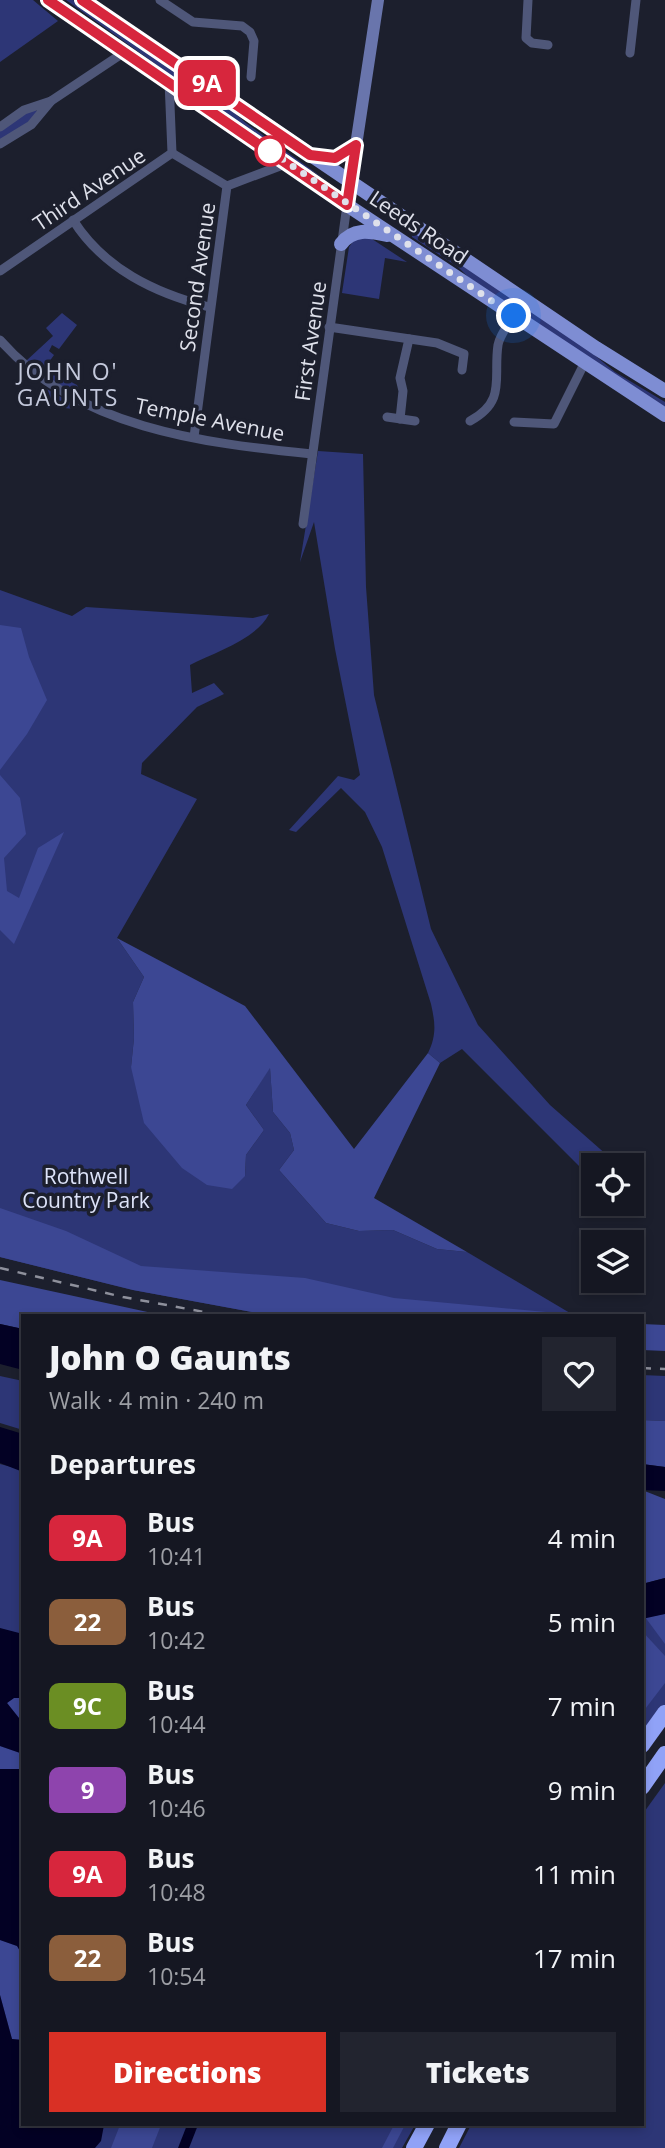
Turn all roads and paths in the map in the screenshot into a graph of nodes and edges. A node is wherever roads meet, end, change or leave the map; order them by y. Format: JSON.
{"nodes":[{"id":1,"x":48,"y":0,"type":"edge"},
{"id":2,"x":82,"y":0,"type":"edge"},
{"id":3,"x":160,"y":0,"type":"edge"},
{"id":4,"x":378,"y":0,"type":"edge"},
{"id":5,"x":528,"y":0,"type":"edge"},
{"id":6,"x":636,"y":0,"type":"edge"},
{"id":7,"x":548,"y":45,"type":"dead end"},
{"id":8,"x":126,"y":51,"type":"junction"},
{"id":9,"x":631,"y":53,"type":"dead end"},
{"id":10,"x":251,"y":77,"type":"dead end"},
{"id":11,"x":169,"y":81,"type":"junction"},
{"id":12,"x":51,"y":101,"type":"junction"},
{"id":13,"x":0,"y":127,"type":"edge"},
{"id":14,"x":0,"y":144,"type":"edge"},
{"id":15,"x":356,"y":145,"type":"junction"},
{"id":16,"x":173,"y":153,"type":"junction"},
{"id":17,"x":310,"y":155,"type":"junction"},
{"id":18,"x":288,"y":163,"type":"junction"},
{"id":19,"x":351,"y":182,"type":"junction"},
{"id":20,"x":227,"y":186,"type":"junction"},
{"id":21,"x":347,"y":205,"type":"junction"},
{"id":22,"x":74,"y":220,"type":"junction"},
{"id":23,"x":395,"y":236,"type":"junction"},
{"id":24,"x":341,"y":244,"type":"junction"},
{"id":25,"x":0,"y":271,"type":"edge"},
{"id":26,"x":209,"y":307,"type":"junction"},
{"id":27,"x":514,"y":316,"type":"junction"},
{"id":28,"x":329,"y":327,"type":"junction"},
{"id":29,"x":409,"y":339,"type":"junction"},
{"id":30,"x":0,"y":340,"type":"edge"},
{"id":31,"x":585,"y":362,"type":"junction"},
{"id":32,"x":462,"y":370,"type":"dead end"},
{"id":33,"x":665,"y":391,"type":"edge"},
{"id":34,"x":484,"y":414,"type":"junction"},
{"id":35,"x":665,"y":415,"type":"edge"},
{"id":36,"x":387,"y":417,"type":"dead end"},
{"id":37,"x":400,"y":419,"type":"junction"},
{"id":38,"x":415,"y":421,"type":"dead end"},
{"id":39,"x":470,"y":421,"type":"dead end"},
{"id":40,"x":514,"y":422,"type":"dead end"},
{"id":41,"x":491,"y":425,"type":"dead end"},
{"id":42,"x":194,"y":437,"type":"junction"},
{"id":43,"x":312,"y":454,"type":"junction"},
{"id":44,"x":303,"y":524,"type":"dead end"},
{"id":45,"x":665,"y":1713,"type":"edge"},
{"id":46,"x":644,"y":1742,"type":"edge"},
{"id":47,"x":665,"y":1754,"type":"edge"},
{"id":48,"x":644,"y":1784,"type":"edge"},
{"id":49,"x":426,"y":2126,"type":"edge"},
{"id":50,"x":458,"y":2126,"type":"edge"},
{"id":51,"x":414,"y":2148,"type":"edge"},
{"id":52,"x":447,"y":2148,"type":"edge"}],
"edges":[{"from":1,"to":8,"type":"main road","name":"Leeds Road"},
{"from":2,"to":17,"type":"main road","name":"Leeds Road"},
{"from":3,"to":10,"type":"street"},
{"from":4,"to":15,"type":"street"},
{"from":5,"to":7,"type":"street"},
{"from":6,"to":9,"type":"street"},
{"from":8,"to":11,"type":"main road","name":"Leeds Road"},
{"from":8,"to":12,"type":"street"},
{"from":11,"to":16,"type":"street","name":"Third Avenue"},
{"from":11,"to":18,"type":"main road","name":"Leeds Road"},
{"from":12,"to":13,"type":"street"},
{"from":12,"to":14,"type":"street"},
{"from":15,"to":17,"type":"main road"},
{"from":15,"to":19,"type":"street"},
{"from":16,"to":20,"type":"street"},
{"from":16,"to":22,"type":"street","name":"Third Avenue"},
{"from":17,"to":19,"type":"main road","name":"Leeds Road"},
{"from":18,"to":20,"type":"street","name":"Second Avenue"},
{"from":18,"to":21,"type":"main road","name":"Leeds Road"},
{"from":19,"to":21,"type":"street"},
{"from":19,"to":33,"type":"main road","name":"Leeds Road"},
{"from":20,"to":26,"type":"street","name":"Second Avenue"},
{"from":21,"to":23,"type":"main road","name":"Leeds Road"},
{"from":21,"to":24,"type":"street","name":"First Avenue"},
{"from":22,"to":25,"type":"street","name":"Third Avenue"},
{"from":22,"to":26,"type":"street"},
{"from":23,"to":24,"type":"main road"},
{"from":23,"to":27,"type":"main road","name":"Leeds Road"},
{"from":24,"to":28,"type":"street","name":"First Avenue"},
{"from":26,"to":42,"type":"street","name":"Second Avenue"},
{"from":27,"to":31,"type":"main road","name":"Leeds Road"},
{"from":27,"to":34,"type":"street"},
{"from":28,"to":29,"type":"street"},
{"from":28,"to":43,"type":"street","name":"First Avenue"},
{"from":29,"to":32,"type":"street"},
{"from":29,"to":37,"type":"street"},
{"from":30,"to":42,"type":"street","name":"Temple Avenue"},
{"from":31,"to":35,"type":"main road","name":"Leeds Road"},
{"from":31,"to":40,"type":"street"},
{"from":34,"to":39,"type":"street"},
{"from":34,"to":41,"type":"street"},
{"from":36,"to":37,"type":"street"},
{"from":37,"to":38,"type":"street"},
{"from":42,"to":43,"type":"street","name":"Temple Avenue"},
{"from":43,"to":44,"type":"street","name":"First Avenue"},
{"from":45,"to":46,"type":"highway"},
{"from":47,"to":48,"type":"highway"},
{"from":49,"to":51,"type":"highway"},
{"from":50,"to":52,"type":"highway"}]}
